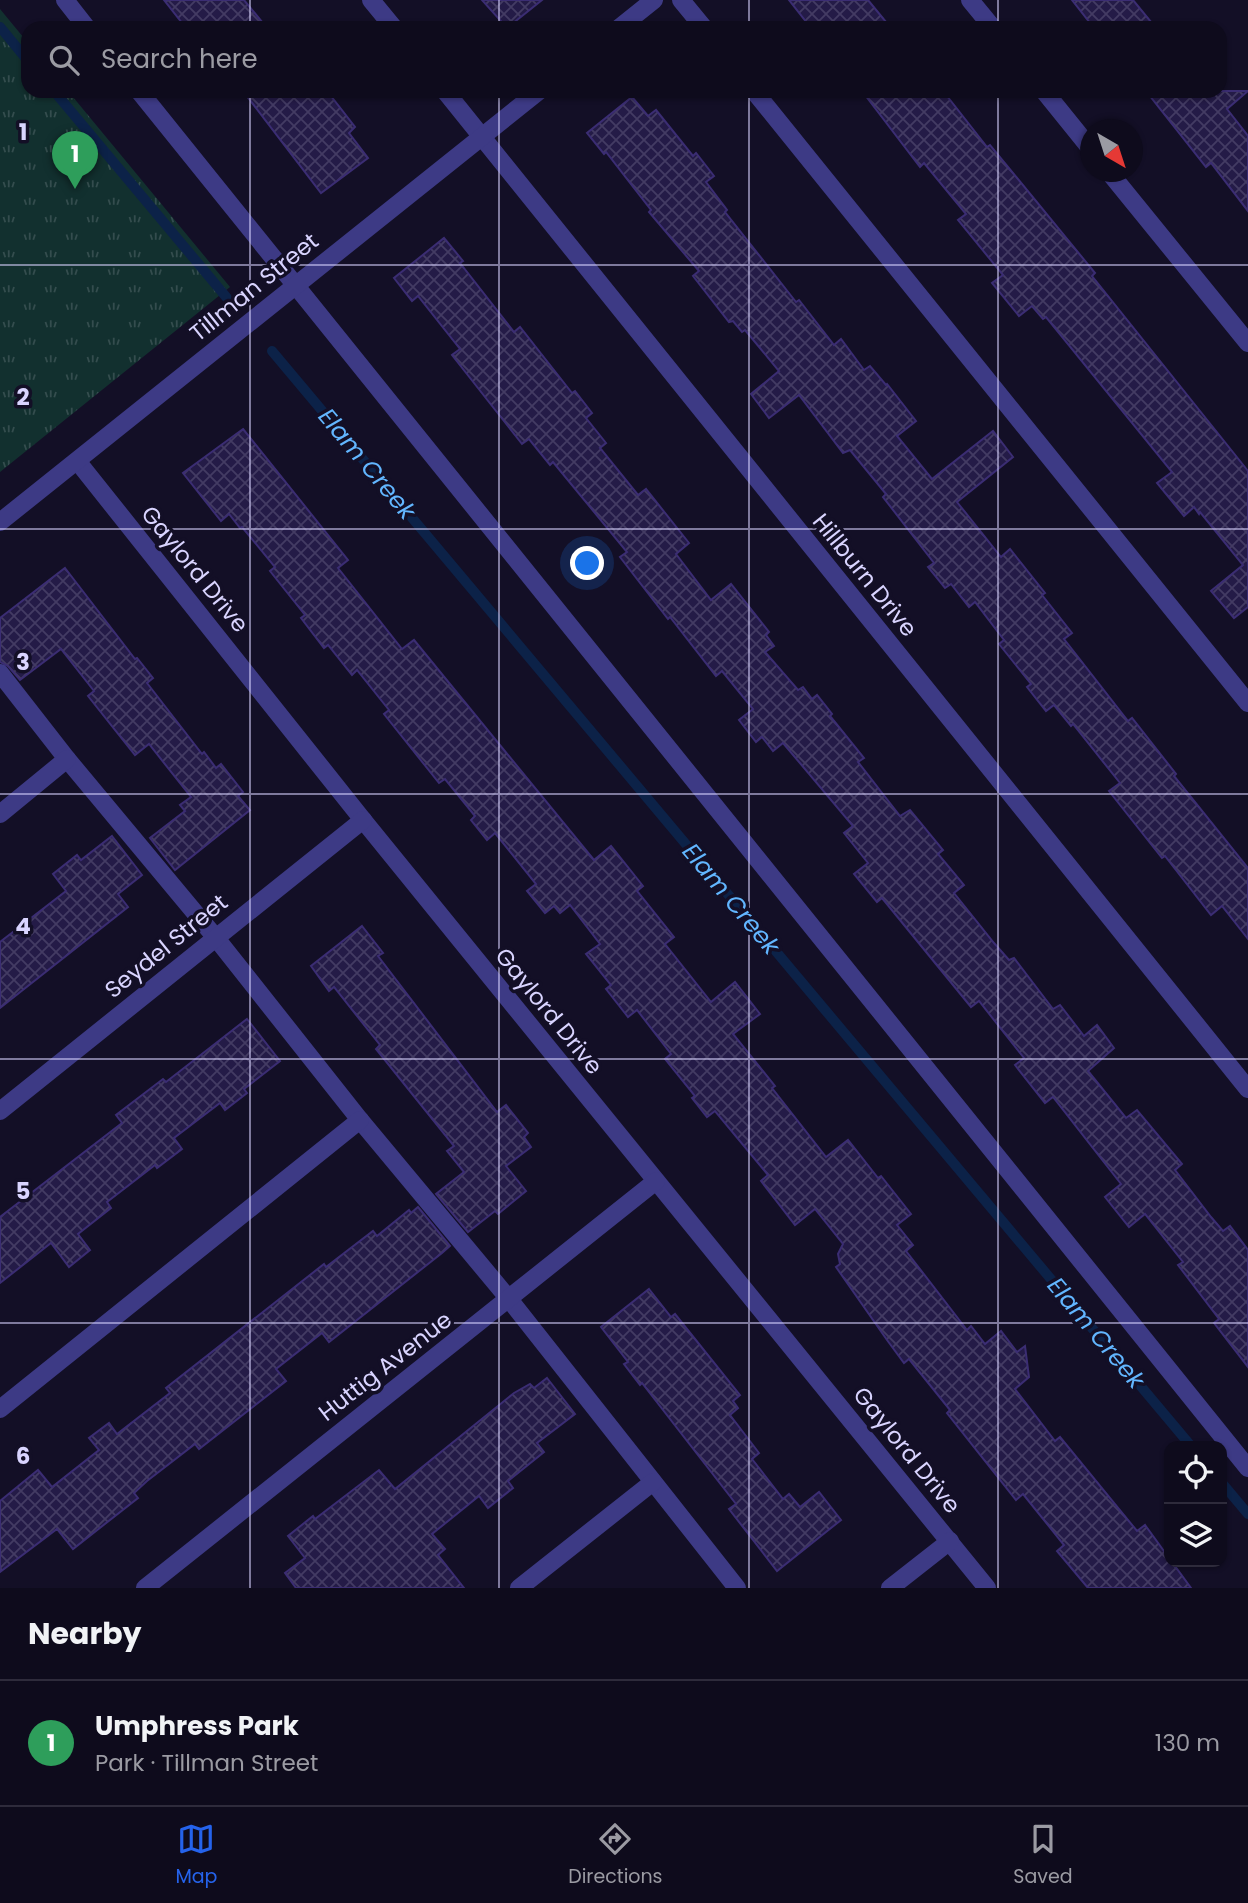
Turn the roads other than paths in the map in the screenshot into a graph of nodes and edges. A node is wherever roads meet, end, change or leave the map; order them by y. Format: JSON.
{"nodes":[{"id":1,"x":65,"y":0,"type":"edge"},
{"id":2,"x":371,"y":0,"type":"edge"},
{"id":3,"x":654,"y":0,"type":"edge"},
{"id":4,"x":681,"y":0,"type":"edge"},
{"id":5,"x":970,"y":0,"type":"edge"},
{"id":6,"x":82,"y":21,"type":"edge"},
{"id":7,"x":388,"y":21,"type":"edge"},
{"id":8,"x":628,"y":21,"type":"edge"},
{"id":9,"x":698,"y":21,"type":"edge"},
{"id":10,"x":987,"y":21,"type":"edge"},
{"id":11,"x":145,"y":98,"type":"edge"},
{"id":12,"x":450,"y":98,"type":"edge"},
{"id":13,"x":530,"y":98,"type":"edge"},
{"id":14,"x":760,"y":98,"type":"edge"},
{"id":15,"x":1050,"y":98,"type":"edge"},
{"id":16,"x":1080,"y":136,"type":"edge"},
{"id":17,"x":481,"y":137,"type":"junction"},
{"id":18,"x":1117,"y":182,"type":"edge"},
{"id":19,"x":296,"y":284,"type":"junction"},
{"id":20,"x":1248,"y":343,"type":"edge"},
{"id":21,"x":78,"y":461,"type":"junction"},
{"id":22,"x":0,"y":522,"type":"edge"},
{"id":23,"x":0,"y":673,"type":"edge"},
{"id":24,"x":1248,"y":703,"type":"edge"},
{"id":25,"x":67,"y":759,"type":"junction"},
{"id":26,"x":0,"y":814,"type":"edge"},
{"id":27,"x":363,"y":820,"type":"junction"},
{"id":28,"x":216,"y":938,"type":"junction"},
{"id":29,"x":1248,"y":1089,"type":"edge"},
{"id":30,"x":0,"y":1111,"type":"edge"},
{"id":31,"x":360,"y":1120,"type":"junction"},
{"id":32,"x":656,"y":1181,"type":"junction"},
{"id":33,"x":509,"y":1299,"type":"junction"},
{"id":34,"x":0,"y":1409,"type":"edge"},
{"id":35,"x":1248,"y":1468,"type":"edge"},
{"id":36,"x":653,"y":1482,"type":"junction"},
{"id":37,"x":950,"y":1541,"type":"junction"},
{"id":38,"x":145,"y":1588,"type":"edge"},
{"id":39,"x":519,"y":1588,"type":"edge"},
{"id":40,"x":737,"y":1588,"type":"edge"},
{"id":41,"x":890,"y":1588,"type":"edge"},
{"id":42,"x":987,"y":1588,"type":"edge"}],
"edges":[{"from":1,"to":6,"type":"street"},
{"from":2,"to":7,"type":"street"},
{"from":3,"to":8,"type":"street"},
{"from":4,"to":9,"type":"street"},
{"from":5,"to":10,"type":"street"},
{"from":11,"to":19,"type":"street"},
{"from":12,"to":17,"type":"street","name":"Hillburn Drive"},
{"from":13,"to":17,"type":"street","name":"Tillman Street"},
{"from":14,"to":24,"type":"street"},
{"from":15,"to":16,"type":"street"},
{"from":17,"to":19,"type":"street","name":"Tillman Street"},
{"from":17,"to":29,"type":"street","name":"Hillburn Drive"},
{"from":18,"to":20,"type":"street"},
{"from":19,"to":21,"type":"street","name":"Tillman Street"},
{"from":19,"to":35,"type":"street"},
{"from":21,"to":22,"type":"street","name":"Tillman Street"},
{"from":21,"to":27,"type":"street","name":"Gaylord Drive"},
{"from":23,"to":25,"type":"street"},
{"from":25,"to":26,"type":"street"},
{"from":25,"to":28,"type":"street"},
{"from":27,"to":28,"type":"street","name":"Seydel Street"},
{"from":27,"to":32,"type":"street","name":"Gaylord Drive"},
{"from":28,"to":30,"type":"street","name":"Seydel Street"},
{"from":28,"to":31,"type":"street"},
{"from":31,"to":33,"type":"street"},
{"from":31,"to":34,"type":"street"},
{"from":32,"to":33,"type":"street","name":"Huttig Avenue"},
{"from":32,"to":37,"type":"street","name":"Gaylord Drive"},
{"from":33,"to":36,"type":"street"},
{"from":33,"to":38,"type":"street","name":"Huttig Avenue"},
{"from":36,"to":39,"type":"street"},
{"from":36,"to":40,"type":"street"},
{"from":37,"to":41,"type":"street"},
{"from":37,"to":42,"type":"street","name":"Gaylord Drive"}]}
